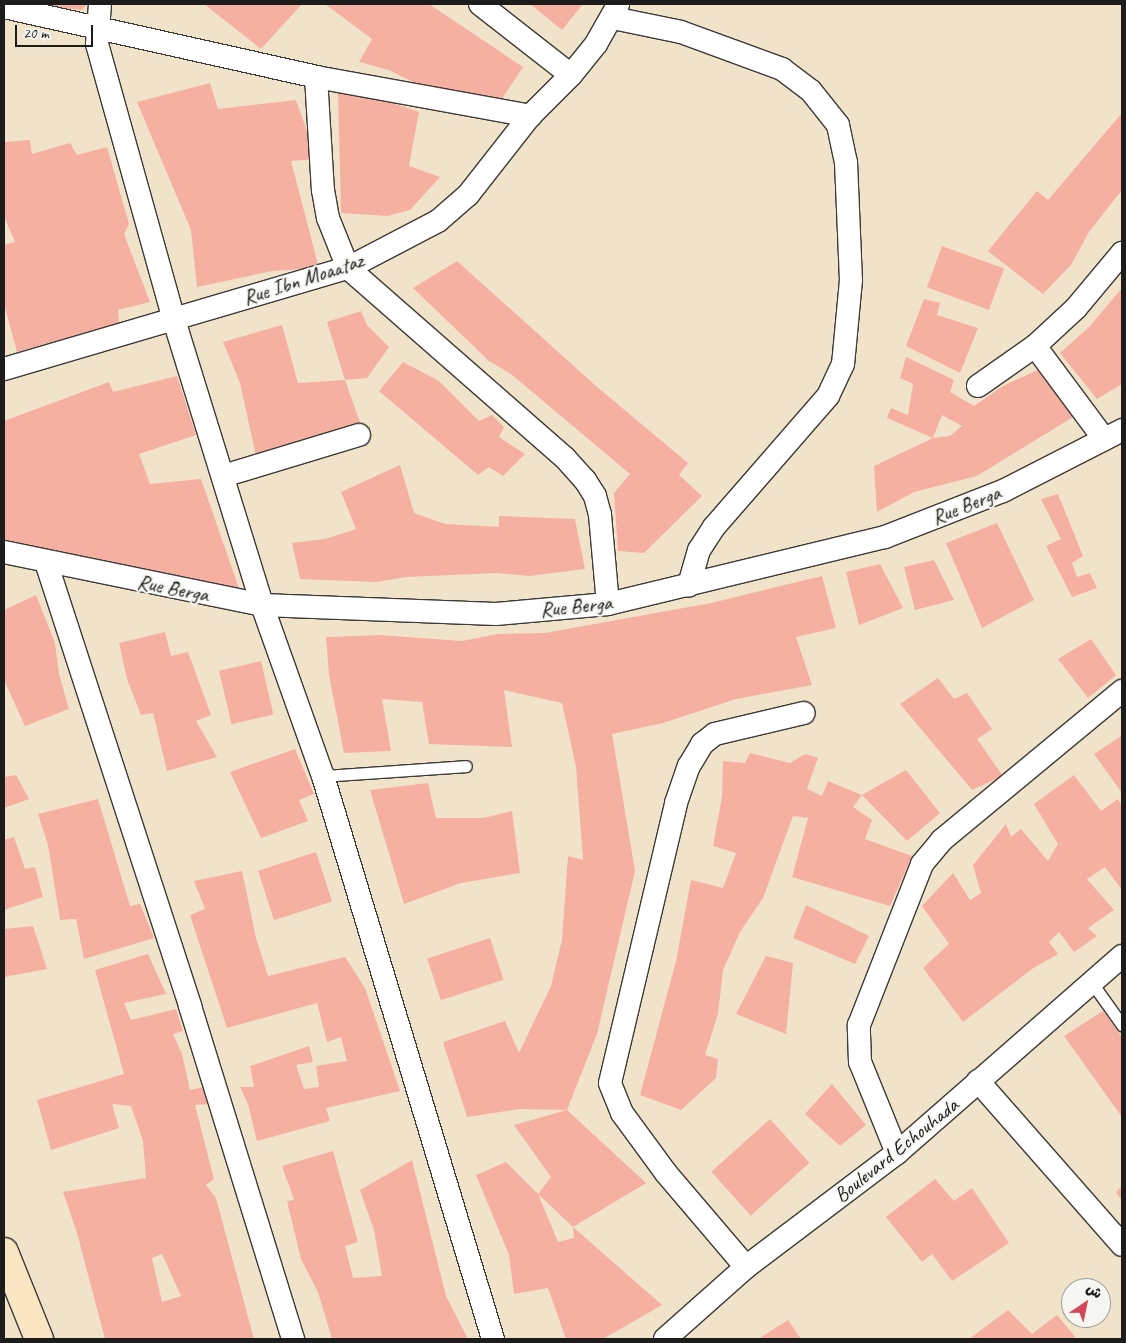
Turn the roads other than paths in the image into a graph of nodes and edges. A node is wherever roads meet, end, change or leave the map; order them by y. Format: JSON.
{"nodes":[{"id":1,"x":100,"y":4,"type":"edge"},
{"id":2,"x":480,"y":4,"type":"edge"},
{"id":3,"x":4,"y":7,"type":"edge"},
{"id":4,"x":616,"y":11,"type":"edge"},
{"id":5,"x":96,"y":28,"type":"junction"},
{"id":6,"x":571,"y":75,"type":"junction"},
{"id":7,"x":316,"y":77,"type":"junction"},
{"id":8,"x":530,"y":116,"type":"junction"},
{"id":9,"x":1122,"y":253,"type":"edge"},
{"id":10,"x":348,"y":268,"type":"junction"},
{"id":11,"x":174,"y":320,"type":"junction"},
{"id":12,"x":1035,"y":346,"type":"junction"},
{"id":13,"x":4,"y":369,"type":"edge"},
{"id":14,"x":978,"y":386,"type":"dead end"},
{"id":15,"x":1113,"y":434,"type":"edge"},
{"id":16,"x":359,"y":435,"type":"dead end"},
{"id":17,"x":223,"y":476,"type":"junction"},
{"id":18,"x":4,"y":552,"type":"edge"},
{"id":19,"x":46,"y":562,"type":"junction"},
{"id":20,"x":689,"y":586,"type":"junction"},
{"id":21,"x":608,"y":604,"type":"junction"},
{"id":22,"x":262,"y":605,"type":"junction"},
{"id":23,"x":1122,"y":691,"type":"edge"},
{"id":24,"x":804,"y":713,"type":"dead end"},
{"id":25,"x":466,"y":766,"type":"dead end"},
{"id":26,"x":323,"y":776,"type":"junction"},
{"id":27,"x":1122,"y":956,"type":"edge"},
{"id":28,"x":1092,"y":983,"type":"junction"},
{"id":29,"x":1122,"y":1024,"type":"edge"},
{"id":30,"x":978,"y":1081,"type":"junction"},
{"id":31,"x":896,"y":1153,"type":"junction"},
{"id":32,"x":1122,"y":1244,"type":"edge"},
{"id":33,"x":4,"y":1252,"type":"edge"},
{"id":34,"x":746,"y":1267,"type":"junction"},
{"id":35,"x":40,"y":1339,"type":"edge"},
{"id":36,"x":293,"y":1339,"type":"edge"},
{"id":37,"x":493,"y":1339,"type":"edge"},
{"id":38,"x":665,"y":1339,"type":"edge"}],
"edges":[{"from":1,"to":5,"type":"street"},
{"from":2,"to":6,"type":"street"},
{"from":3,"to":5,"type":"street"},
{"from":4,"to":6,"type":"street","name":"Rue Ibn Moaataz"},
{"from":4,"to":20,"type":"street"},
{"from":5,"to":7,"type":"street"},
{"from":5,"to":11,"type":"street"},
{"from":6,"to":8,"type":"street","name":"Rue Ibn Moaataz"},
{"from":7,"to":8,"type":"street"},
{"from":7,"to":10,"type":"street"},
{"from":8,"to":10,"type":"street","name":"Rue Ibn Moaataz"},
{"from":9,"to":12,"type":"street"},
{"from":10,"to":11,"type":"street","name":"Rue Ibn Moaataz"},
{"from":10,"to":21,"type":"street"},
{"from":11,"to":13,"type":"street","name":"Rue Ibn Moaataz"},
{"from":11,"to":17,"type":"street"},
{"from":12,"to":14,"type":"street"},
{"from":12,"to":15,"type":"street"},
{"from":15,"to":20,"type":"street","name":"Rue Berga"},
{"from":16,"to":17,"type":"street"},
{"from":17,"to":22,"type":"street"},
{"from":18,"to":19,"type":"street","name":"Rue Berga"},
{"from":19,"to":22,"type":"street","name":"Rue Berga"},
{"from":19,"to":36,"type":"street"},
{"from":20,"to":21,"type":"street","name":"Rue Berga"},
{"from":21,"to":22,"type":"street","name":"Rue Berga"},
{"from":22,"to":26,"type":"street"},
{"from":23,"to":31,"type":"street"},
{"from":24,"to":34,"type":"street"},
{"from":25,"to":26,"type":"lane"},
{"from":26,"to":37,"type":"street"},
{"from":27,"to":28,"type":"street","name":"Boulevard Echouhada"},
{"from":28,"to":29,"type":"lane"},
{"from":28,"to":30,"type":"street","name":"Boulevard Echouhada"},
{"from":30,"to":31,"type":"street","name":"Boulevard Echouhada"},
{"from":30,"to":32,"type":"street"},
{"from":31,"to":34,"type":"street","name":"Boulevard Echouhada"},
{"from":33,"to":35,"type":"main road"},
{"from":34,"to":38,"type":"street","name":"Boulevard Echouhada"}]}
